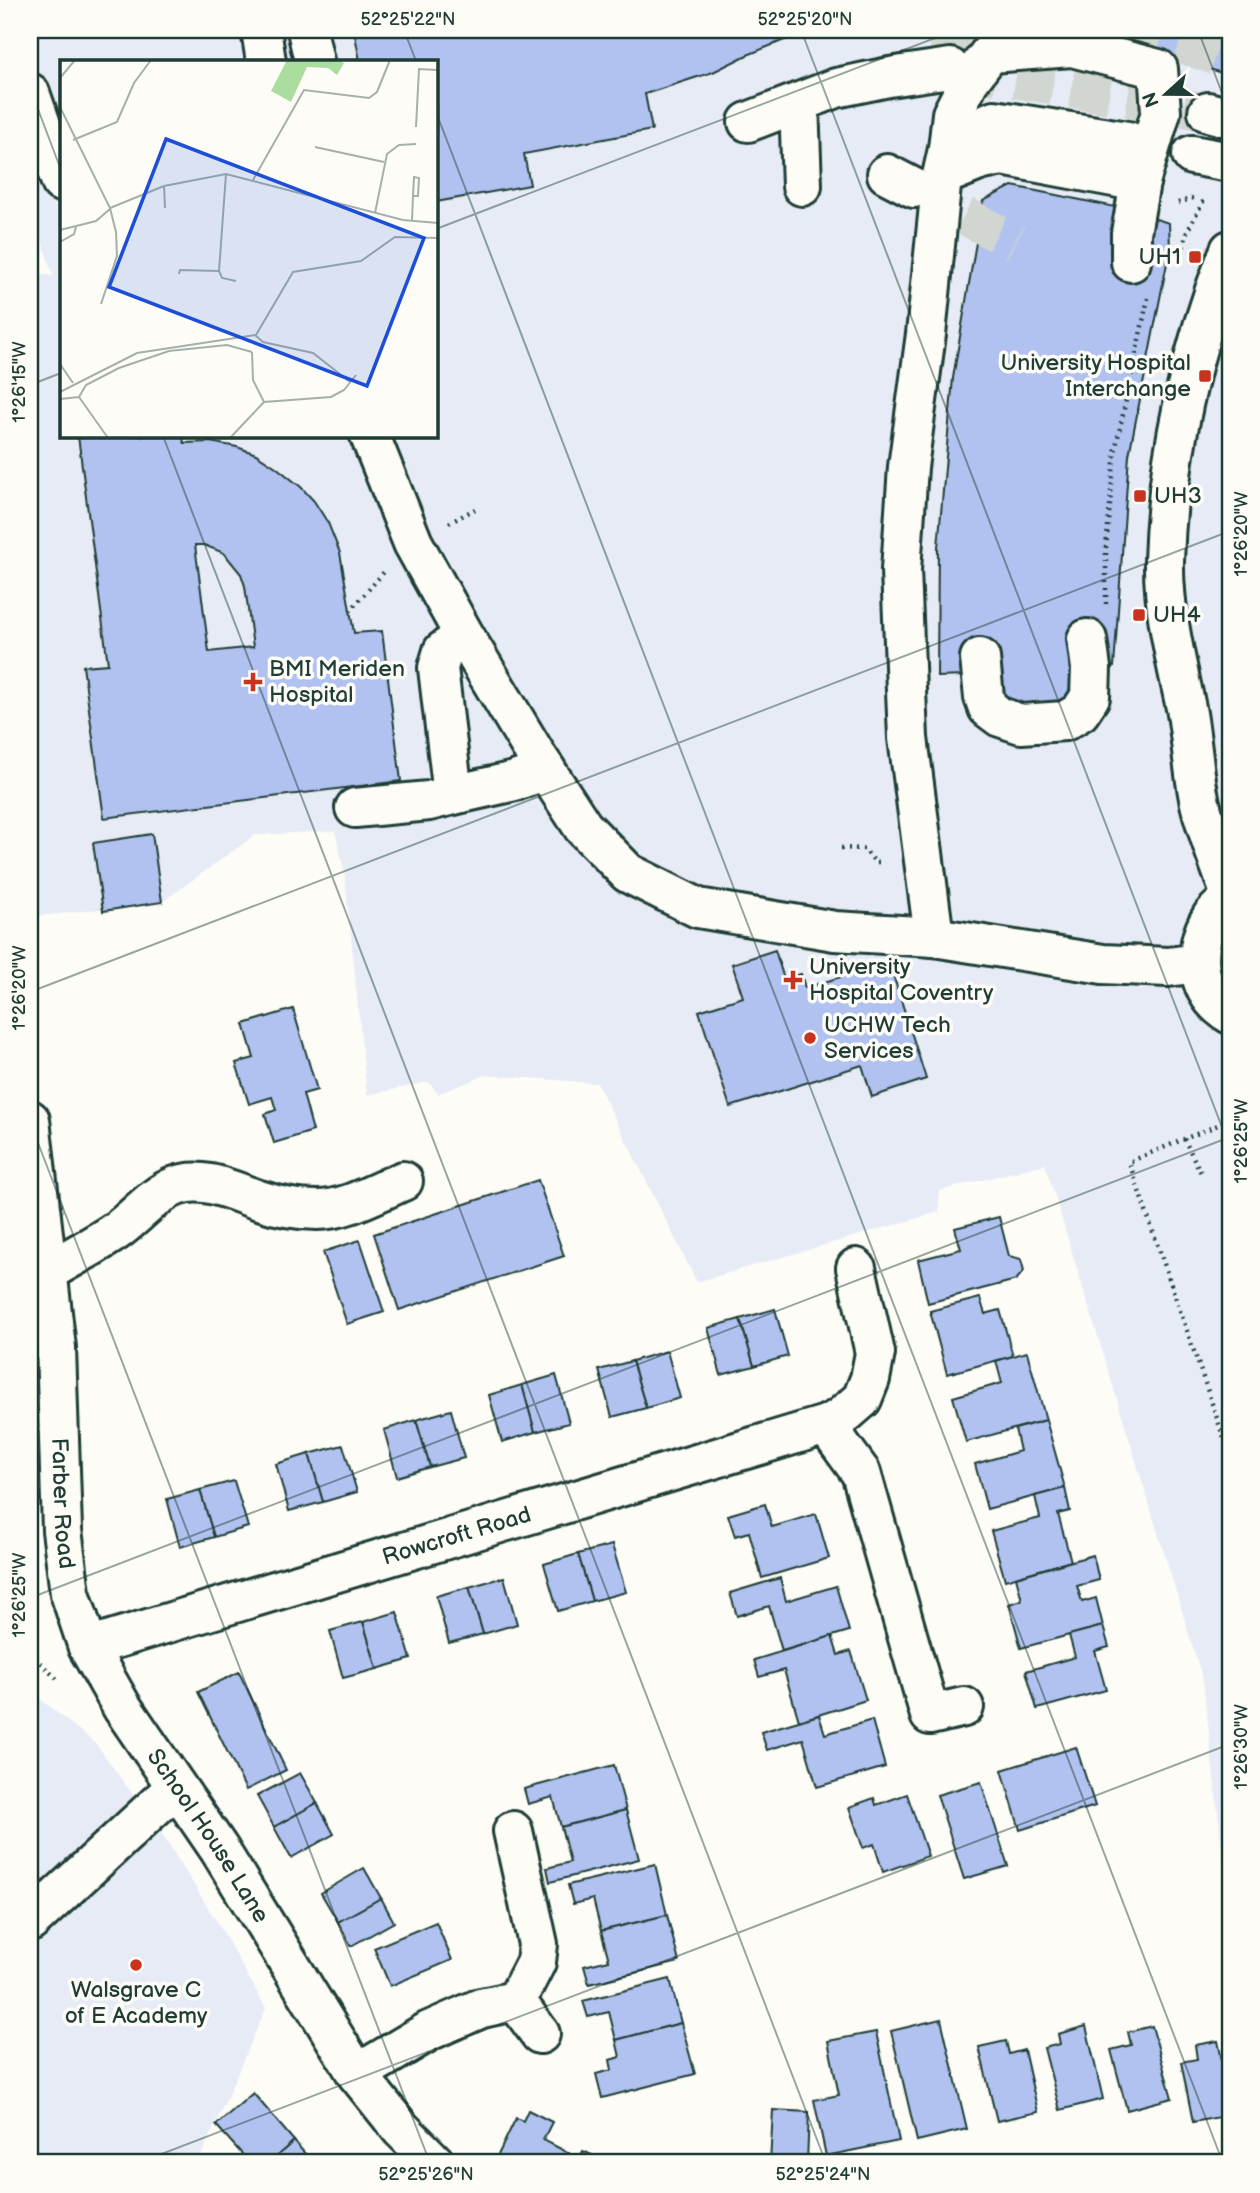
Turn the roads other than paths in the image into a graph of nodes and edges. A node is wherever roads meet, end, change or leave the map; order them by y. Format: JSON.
{"nodes":[{"id":1,"x":261,"y":30,"type":"edge"},
{"id":2,"x":307,"y":30,"type":"edge"},
{"id":3,"x":266,"y":60,"type":"edge"},
{"id":4,"x":314,"y":60,"type":"edge"},
{"id":5,"x":950,"y":68,"type":"dead end"},
{"id":6,"x":30,"y":93,"type":"edge"},
{"id":7,"x":799,"y":103,"type":"junction"},
{"id":8,"x":748,"y":122,"type":"dead end"},
{"id":9,"x":1192,"y":155,"type":"dead end"},
{"id":10,"x":1230,"y":162,"type":"edge"},
{"id":11,"x":923,"y":172,"type":"junction"},
{"id":12,"x":60,"y":179,"type":"edge"},
{"id":13,"x":1140,"y":181,"type":"junction"},
{"id":14,"x":802,"y":186,"type":"dead end"},
{"id":15,"x":1230,"y":250,"type":"edge"},
{"id":16,"x":1141,"y":275,"type":"road end"},
{"id":17,"x":371,"y":438,"type":"edge"},
{"id":18,"x":1097,"y":626,"type":"road end"},
{"id":19,"x":464,"y":635,"type":"junction"},
{"id":20,"x":980,"y":659,"type":"dead end"},
{"id":21,"x":546,"y":769,"type":"junction"},
{"id":22,"x":453,"y":795,"type":"junction"},
{"id":23,"x":355,"y":808,"type":"dead end"},
{"id":24,"x":1230,"y":894,"type":"edge"},
{"id":25,"x":1230,"y":899,"type":"edge"},
{"id":26,"x":934,"y":937,"type":"junction"},
{"id":27,"x":1198,"y":963,"type":"junction"},
{"id":28,"x":1230,"y":1014,"type":"edge"},
{"id":29,"x":30,"y":1120,"type":"edge"},
{"id":30,"x":403,"y":1181,"type":"dead end"},
{"id":31,"x":856,"y":1268,"type":"dead end"},
{"id":32,"x":47,"y":1272,"type":"junction"},
{"id":33,"x":826,"y":1424,"type":"junction"},
{"id":34,"x":44,"y":1432,"type":"edge"},
{"id":35,"x":70,"y":1593,"type":"joint"},
{"id":36,"x":88,"y":1647,"type":"junction"},
{"id":37,"x":964,"y":1707,"type":"dead end"},
{"id":38,"x":176,"y":1787,"type":"junction"},
{"id":39,"x":513,"y":1831,"type":"dead end"},
{"id":40,"x":30,"y":1922,"type":"edge"},
{"id":41,"x":516,"y":2001,"type":"junction"},
{"id":42,"x":540,"y":2034,"type":"dead end"},
{"id":43,"x":357,"y":2074,"type":"junction"},
{"id":44,"x":435,"y":2163,"type":"edge"}],
"edges":[{"from":1,"to":3,"type":"street"},
{"from":2,"to":4,"type":"street"},
{"from":5,"to":7,"type":"street"},
{"from":6,"to":12,"type":"street"},
{"from":7,"to":8,"type":"street"},
{"from":7,"to":14,"type":"street"},
{"from":9,"to":10,"type":"street"},
{"from":11,"to":13,"type":"street"},
{"from":11,"to":13,"type":"street"},
{"from":11,"to":26,"type":"street"},
{"from":13,"to":16,"type":"street"},
{"from":15,"to":24,"type":"street"},
{"from":17,"to":19,"type":"street"},
{"from":18,"to":20,"type":"street"},
{"from":19,"to":21,"type":"street"},
{"from":19,"to":22,"type":"street"},
{"from":21,"to":22,"type":"street"},
{"from":21,"to":26,"type":"street"},
{"from":22,"to":23,"type":"street"},
{"from":25,"to":27,"type":"street"},
{"from":26,"to":27,"type":"street"},
{"from":27,"to":28,"type":"street"},
{"from":29,"to":32,"type":"street","name":"Farber Road"},
{"from":30,"to":32,"type":"street"},
{"from":31,"to":33,"type":"street","name":"Rowcroft Road"},
{"from":32,"to":34,"type":"street","name":"Farber Road"},
{"from":33,"to":36,"type":"street","name":"Rowcroft Road"},
{"from":33,"to":37,"type":"street"},
{"from":34,"to":35,"type":"street","name":"Farber Road"},
{"from":35,"to":36,"type":"street","name":"School House Lane"},
{"from":36,"to":38,"type":"street","name":"School House Lane"},
{"from":38,"to":40,"type":"street"},
{"from":38,"to":43,"type":"street","name":"School House Lane"},
{"from":39,"to":41,"type":"street"},
{"from":41,"to":42,"type":"street"},
{"from":41,"to":43,"type":"street"},
{"from":43,"to":44,"type":"street","name":"School House Lane"}]}
